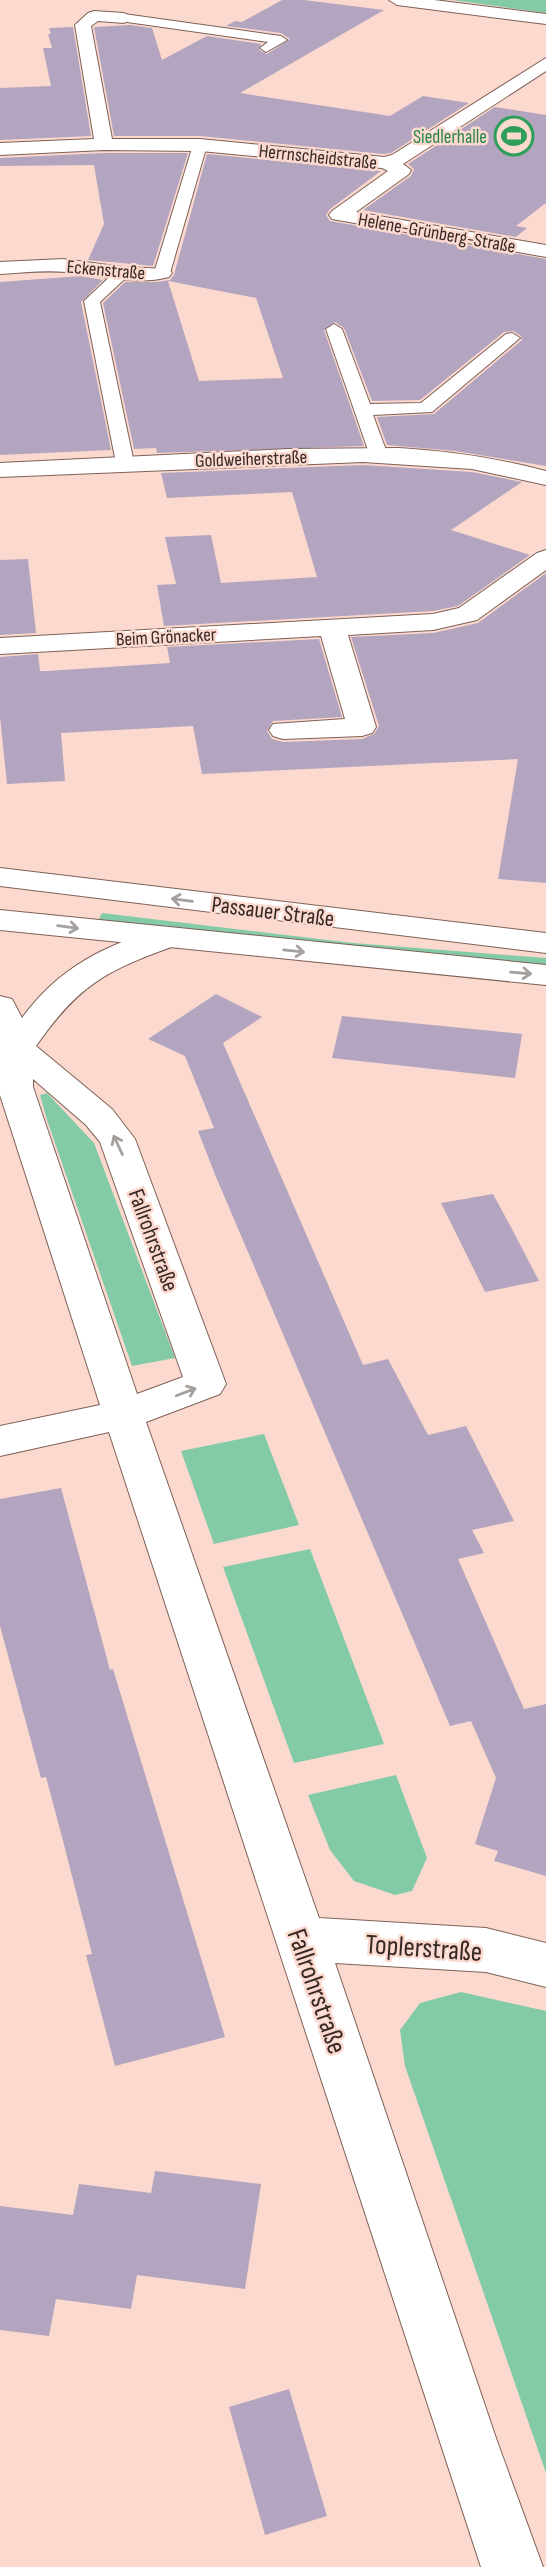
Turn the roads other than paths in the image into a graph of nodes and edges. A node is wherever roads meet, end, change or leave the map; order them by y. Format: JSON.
{"nodes":[{"id":1,"x":397,"y":0,"type":"edge"},
{"id":2,"x":124,"y":18,"type":"joint"},
{"id":3,"x":546,"y":19,"type":"edge"},
{"id":4,"x":265,"y":48,"type":"dead end"},
{"id":5,"x":546,"y":63,"type":"edge"},
{"id":6,"x":104,"y":144,"type":"junction"},
{"id":7,"x":200,"y":145,"type":"junction"},
{"id":8,"x":0,"y":149,"type":"edge"},
{"id":9,"x":385,"y":163,"type":"junction"},
{"id":10,"x":546,"y":251,"type":"edge"},
{"id":11,"x":0,"y":268,"type":"edge"},
{"id":12,"x":123,"y":273,"type":"junction"},
{"id":13,"x":162,"y":273,"type":"joint"},
{"id":14,"x":334,"y":328,"type":"dead end"},
{"id":15,"x":512,"y":338,"type":"dead end"},
{"id":16,"x":362,"y":410,"type":"junction"},
{"id":17,"x":378,"y":453,"type":"junction"},
{"id":18,"x":125,"y":463,"type":"junction"},
{"id":19,"x":0,"y":470,"type":"edge"},
{"id":20,"x":546,"y":478,"type":"edge"},
{"id":21,"x":546,"y":558,"type":"edge"},
{"id":22,"x":332,"y":627,"type":"junction"},
{"id":23,"x":0,"y":646,"type":"edge"},
{"id":24,"x":283,"y":730,"type":"dead end"},
{"id":25,"x":0,"y":877,"type":"edge"},
{"id":26,"x":0,"y":920,"type":"edge"},
{"id":27,"x":166,"y":938,"type":"junction"},
{"id":28,"x":546,"y":943,"type":"edge"},
{"id":29,"x":546,"y":975,"type":"edge"},
{"id":30,"x":0,"y":1006,"type":"edge"},
{"id":31,"x":17,"y":1048,"type":"junction"},
{"id":32,"x":122,"y":1415,"type":"junction"},
{"id":33,"x":0,"y":1441,"type":"edge"},
{"id":34,"x":300,"y":1938,"type":"junction"},
{"id":35,"x":546,"y":1965,"type":"edge"},
{"id":36,"x":512,"y":2567,"type":"edge"}],
"edges":[{"from":1,"to":3,"type":"street"},
{"from":2,"to":4,"type":"lane"},
{"from":2,"to":6,"type":"street"},
{"from":5,"to":9,"type":"street","name":"Herrnscheidstraße"},
{"from":6,"to":7,"type":"street","name":"Herrnscheidstraße"},
{"from":6,"to":8,"type":"street","name":"Herrnscheidstraße"},
{"from":7,"to":9,"type":"street","name":"Herrnscheidstraße"},
{"from":7,"to":13,"type":"lane","name":"Eckenstraße"},
{"from":9,"to":10,"type":"street","name":"Helene-Grünberg-Straße"},
{"from":11,"to":12,"type":"street","name":"Eckenstraße"},
{"from":12,"to":13,"type":"street","name":"Eckenstraße"},
{"from":12,"to":18,"type":"lane"},
{"from":14,"to":16,"type":"lane"},
{"from":15,"to":16,"type":"lane"},
{"from":16,"to":17,"type":"lane"},
{"from":17,"to":18,"type":"street","name":"Goldweiherstraße"},
{"from":17,"to":20,"type":"street","name":"Goldweiherstraße"},
{"from":18,"to":19,"type":"street","name":"Goldweiherstraße"},
{"from":21,"to":22,"type":"street","name":"Beim Grönacker"},
{"from":22,"to":23,"type":"street","name":"Beim Grönacker"},
{"from":22,"to":24,"type":"street"},
{"from":28,"to":25,"type":"street","name":"Passauer Straße","one_way":true},
{"from":26,"to":27,"type":"street","name":"Passauer Straße","one_way":true},
{"from":27,"to":29,"type":"street","name":"Passauer Straße","one_way":true},
{"from":27,"to":31,"type":"street"},
{"from":30,"to":31,"type":"street","name":"Fallrohrstraße"},
{"from":31,"to":32,"type":"street","name":"Fallrohrstraße"},
{"from":32,"to":31,"type":"street","name":"Fallrohrstraße","one_way":true},
{"from":32,"to":33,"type":"street"},
{"from":32,"to":34,"type":"street","name":"Fallrohrstraße"},
{"from":34,"to":35,"type":"street","name":"Toplerstraße"},
{"from":34,"to":36,"type":"street","name":"Fallrohrstraße"}]}
